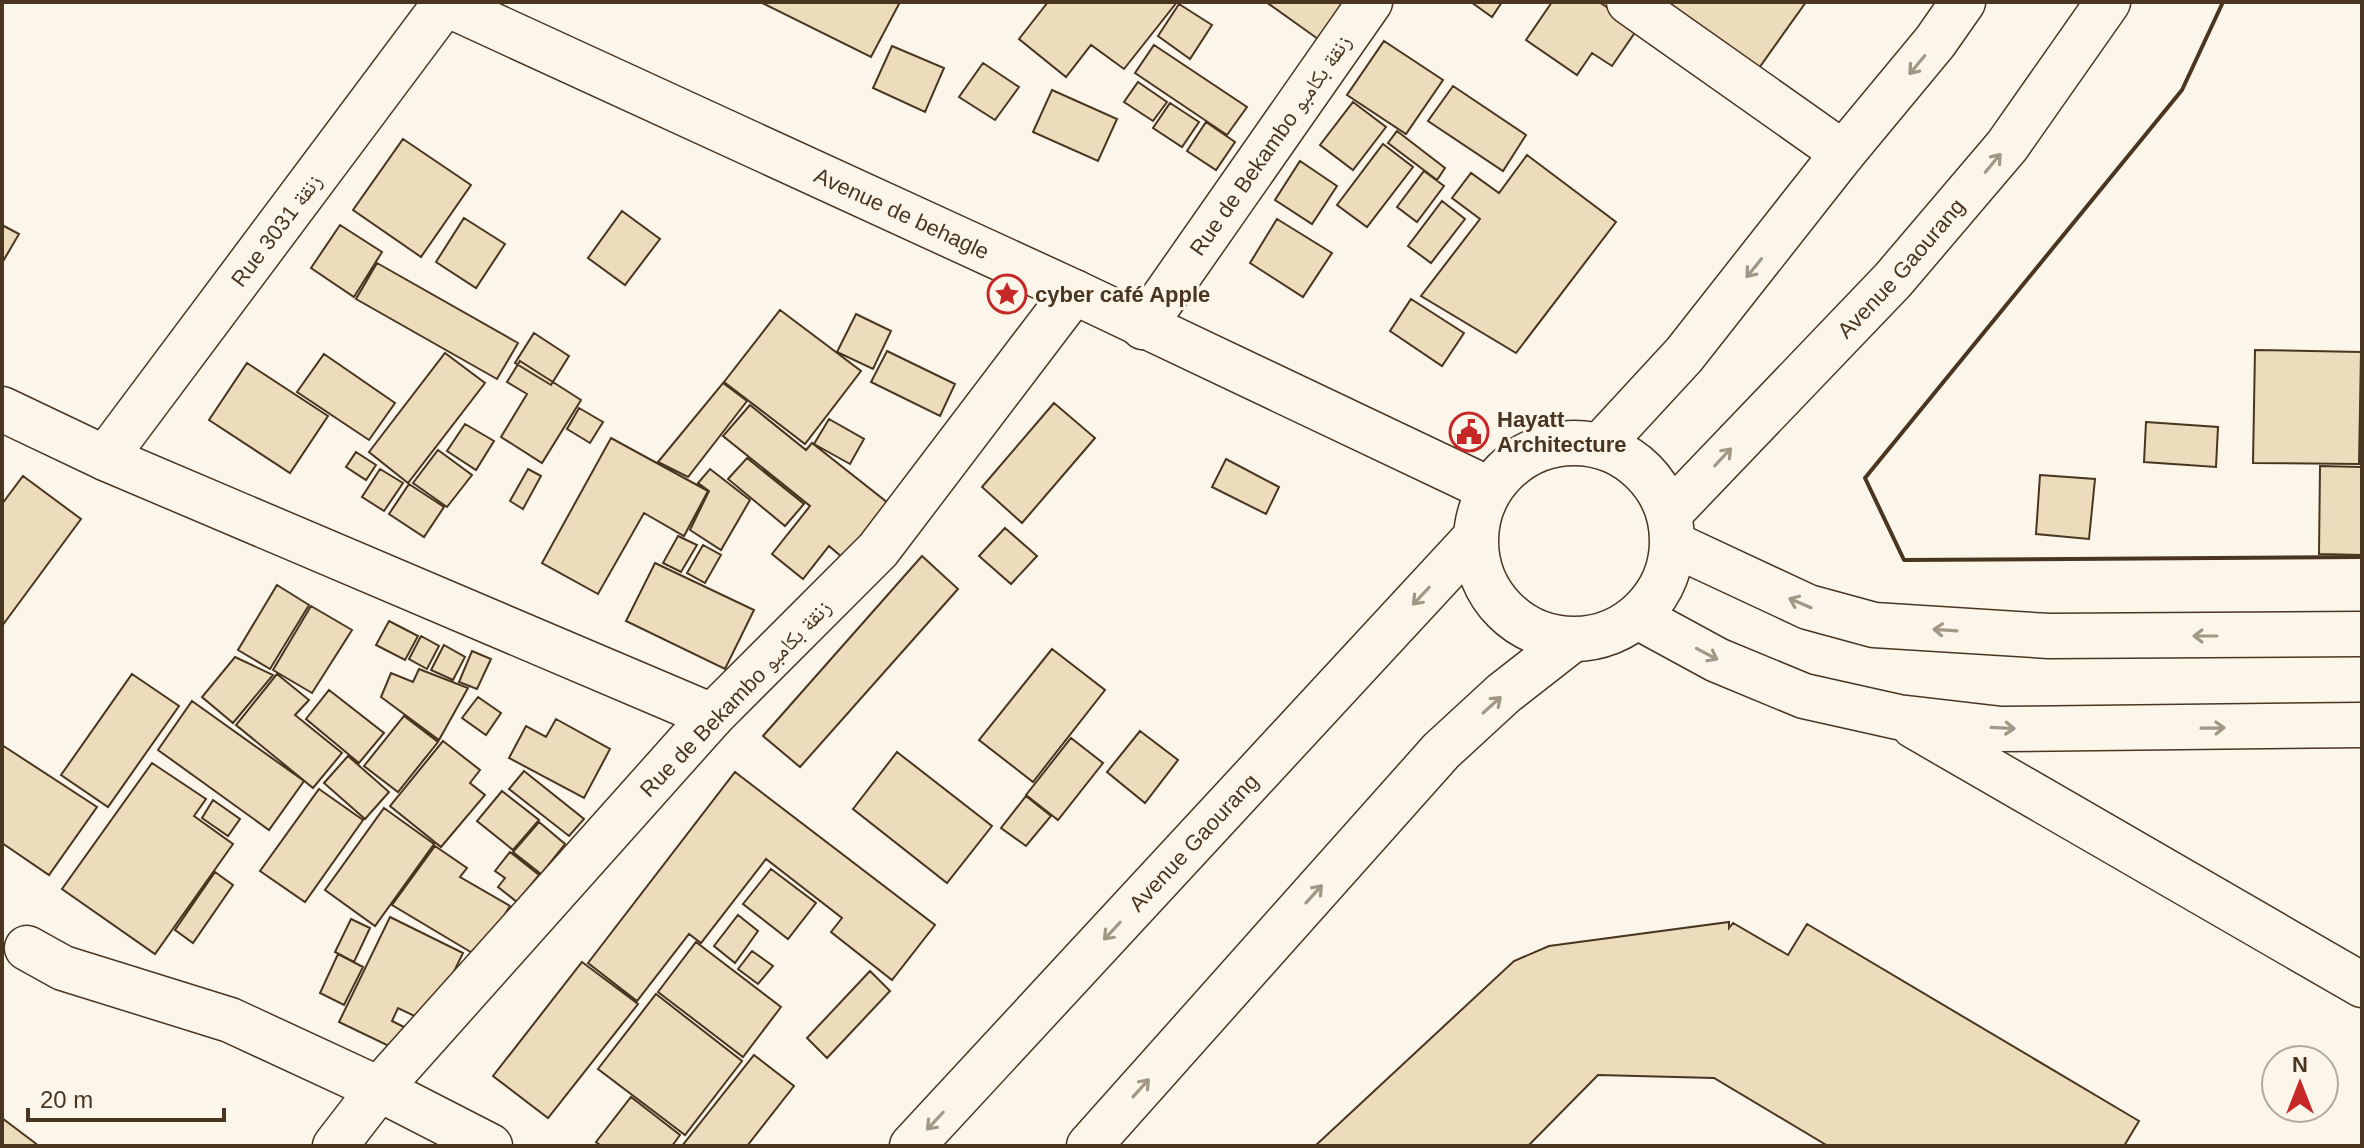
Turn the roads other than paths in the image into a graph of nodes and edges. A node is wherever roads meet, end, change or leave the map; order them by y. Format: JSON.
{"nodes":[{"id":1,"x":1370,"y":2,"type":"edge"},
{"id":2,"x":1629,"y":2,"type":"edge"},
{"id":3,"x":1963,"y":2,"type":"edge"},
{"id":4,"x":2108,"y":2,"type":"edge"},
{"id":5,"x":444,"y":3,"type":"edge"},
{"id":6,"x":1843,"y":153,"type":"junction"},
{"id":7,"x":1074,"y":292,"type":"junction"},
{"id":8,"x":1143,"y":327,"type":"junction"},
{"id":9,"x":2,"y":409,"type":"edge"},
{"id":10,"x":1600,"y":446,"type":"junction"},
{"id":11,"x":105,"y":458,"type":"junction"},
{"id":12,"x":1489,"y":489,"type":"junction"},
{"id":13,"x":1671,"y":529,"type":"junction"},
{"id":14,"x":1474,"y":539,"type":"junction"},
{"id":15,"x":1638,"y":617,"type":"junction"},
{"id":16,"x":2362,"y":634,"type":"edge"},
{"id":17,"x":1572,"y":640,"type":"junction"},
{"id":18,"x":712,"y":716,"type":"junction"},
{"id":19,"x":1898,"y":717,"type":"junction"},
{"id":20,"x":2362,"y":725,"type":"edge"},
{"id":21,"x":27,"y":948,"type":"dead end"},
{"id":22,"x":2362,"y":985,"type":"edge"},
{"id":23,"x":379,"y":1089,"type":"junction"},
{"id":24,"x":335,"y":1146,"type":"edge"},
{"id":25,"x":490,"y":1146,"type":"edge"},
{"id":26,"x":912,"y":1146,"type":"edge"},
{"id":27,"x":1089,"y":1146,"type":"edge"}],
"edges":[{"from":1,"to":8,"type":"street","name":"Rue de Bekambo زنقة بكامبو"},
{"from":2,"to":6,"type":"street"},
{"from":3,"to":6,"type":"street","one_way":true},
{"from":13,"to":4,"type":"street","name":"Avenue Gaourang","one_way":true},
{"from":5,"to":7,"type":"street","name":"Avenue de behagle"},
{"from":5,"to":11,"type":"street","name":"Rue 3031 زنقة"},
{"from":6,"to":10,"type":"street","one_way":true},
{"from":7,"to":8,"type":"street","name":"Avenue de behagle"},
{"from":7,"to":18,"type":"street","name":"Rue de Bekambo زنقة بكامبو"},
{"from":8,"to":12,"type":"street","name":"Avenue de behagle"},
{"from":9,"to":11,"type":"street"},
{"from":10,"to":12,"type":"street"},
{"from":10,"to":13,"type":"street"},
{"from":11,"to":18,"type":"street"},
{"from":12,"to":14,"type":"street"},
{"from":13,"to":15,"type":"street"},
{"from":16,"to":13,"type":"street","one_way":true},
{"from":14,"to":17,"type":"street"},
{"from":14,"to":26,"type":"street","name":"Avenue Gaourang","one_way":true},
{"from":15,"to":17,"type":"street"},
{"from":15,"to":19,"type":"street","one_way":true},
{"from":27,"to":17,"type":"street","one_way":true},
{"from":18,"to":23,"type":"street","name":"Rue de Bekambo زنقة بكامبو"},
{"from":19,"to":20,"type":"street","one_way":true},
{"from":19,"to":22,"type":"street"},
{"from":21,"to":23,"type":"street"},
{"from":23,"to":24,"type":"street","name":"Rue de Bekambo زنقة بكامبو"},
{"from":23,"to":25,"type":"street"}]}
